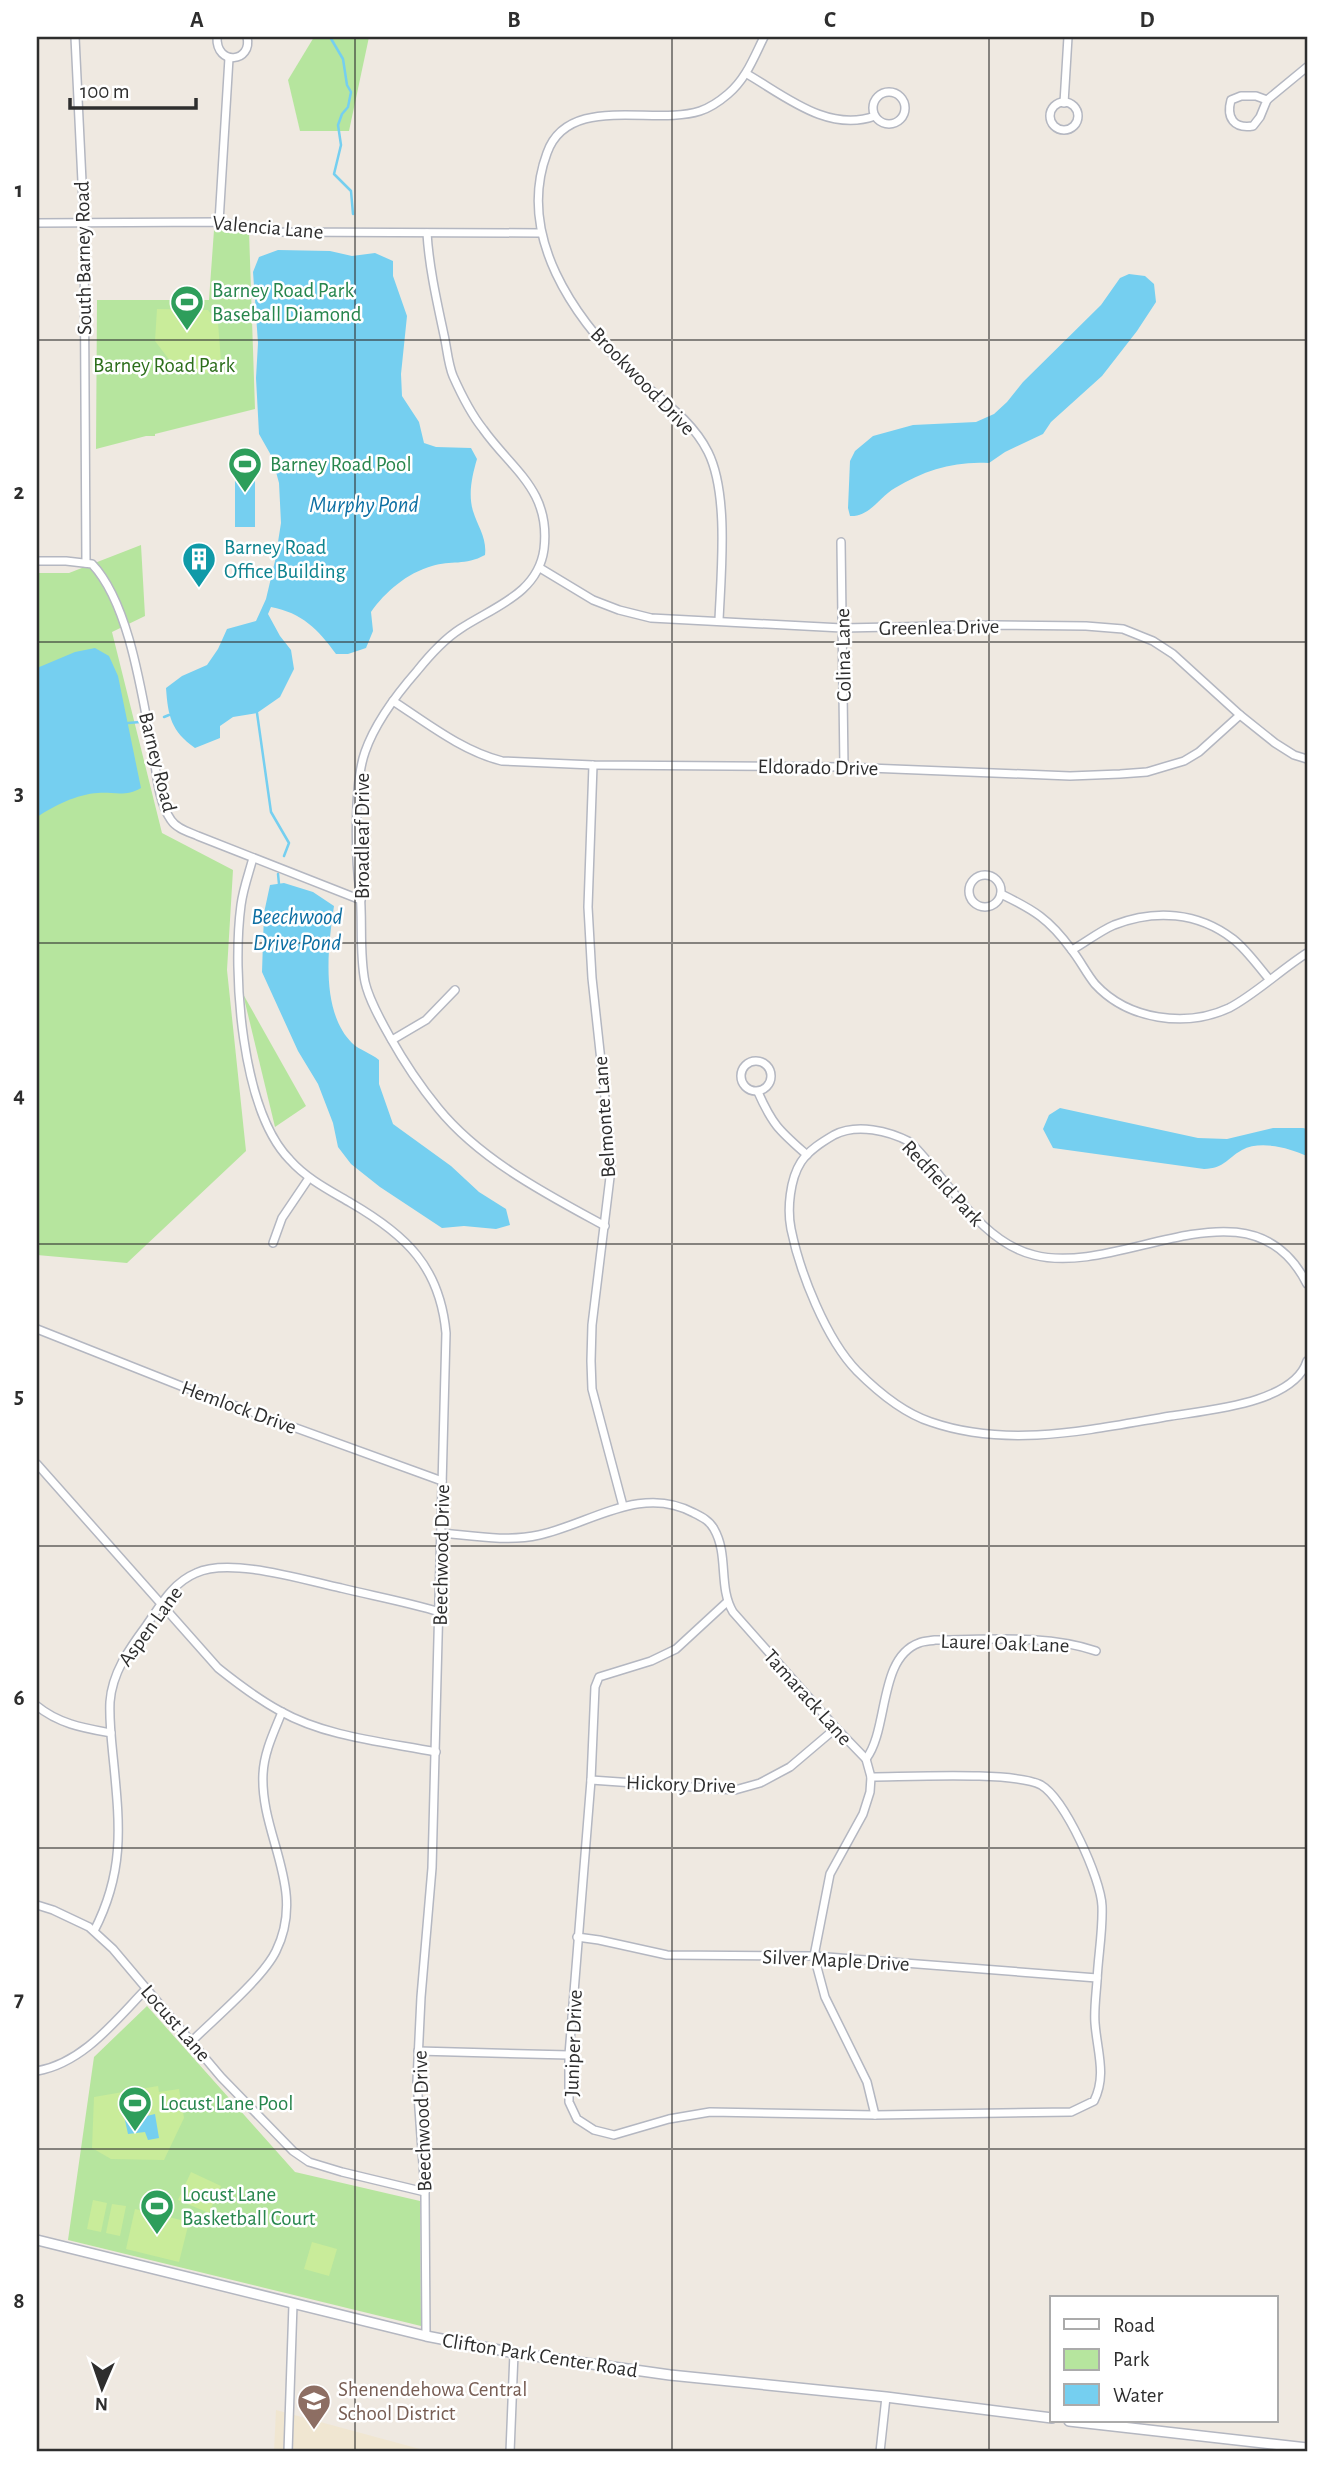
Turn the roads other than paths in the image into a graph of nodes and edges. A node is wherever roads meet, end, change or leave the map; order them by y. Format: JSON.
{"nodes":[{"id":1,"x":75,"y":37,"type":"edge"},
{"id":2,"x":217,"y":37,"type":"edge"},
{"id":3,"x":247,"y":37,"type":"edge"},
{"id":4,"x":764,"y":37,"type":"edge"},
{"id":5,"x":1068,"y":37,"type":"edge"},
{"id":6,"x":229,"y":58,"type":"junction"},
{"id":7,"x":1307,"y":67,"type":"edge"},
{"id":8,"x":747,"y":74,"type":"junction"},
{"id":9,"x":1267,"y":100,"type":"junction"},
{"id":10,"x":1064,"y":103,"type":"dead end"},
{"id":11,"x":875,"y":116,"type":"junction"},
{"id":12,"x":219,"y":222,"type":"junction"},
{"id":13,"x":37,"y":223,"type":"edge"},
{"id":14,"x":84,"y":223,"type":"junction"},
{"id":15,"x":427,"y":233,"type":"junction"},
{"id":16,"x":541,"y":233,"type":"junction"},
{"id":17,"x":841,"y":542,"type":"dead end"},
{"id":18,"x":37,"y":561,"type":"edge"},
{"id":19,"x":86,"y":563,"type":"junction"},
{"id":20,"x":540,"y":568,"type":"junction"},
{"id":21,"x":719,"y":620,"type":"junction"},
{"id":22,"x":842,"y":628,"type":"junction"},
{"id":23,"x":393,"y":701,"type":"junction"},
{"id":24,"x":1240,"y":715,"type":"junction"},
{"id":25,"x":1307,"y":759,"type":"edge"},
{"id":26,"x":593,"y":765,"type":"junction"},
{"id":27,"x":844,"y":767,"type":"junction"},
{"id":28,"x":253,"y":858,"type":"junction"},
{"id":29,"x":1001,"y":894,"type":"junction"},
{"id":30,"x":361,"y":900,"type":"junction"},
{"id":31,"x":1072,"y":950,"type":"junction"},
{"id":32,"x":1307,"y":953,"type":"edge"},
{"id":33,"x":1269,"y":979,"type":"junction"},
{"id":34,"x":455,"y":990,"type":"dead end"},
{"id":35,"x":392,"y":1040,"type":"junction"},
{"id":36,"x":758,"y":1092,"type":"junction"},
{"id":37,"x":807,"y":1155,"type":"junction"},
{"id":38,"x":309,"y":1178,"type":"junction"},
{"id":39,"x":605,"y":1226,"type":"junction"},
{"id":40,"x":273,"y":1243,"type":"dead end"},
{"id":41,"x":1307,"y":1284,"type":"edge"},
{"id":42,"x":37,"y":1329,"type":"edge"},
{"id":43,"x":1307,"y":1361,"type":"edge"},
{"id":44,"x":1306,"y":1372,"type":"edge"},
{"id":45,"x":37,"y":1464,"type":"edge"},
{"id":46,"x":442,"y":1481,"type":"junction"},
{"id":47,"x":623,"y":1506,"type":"junction"},
{"id":48,"x":442,"y":1533,"type":"junction"},
{"id":49,"x":727,"y":1602,"type":"junction"},
{"id":50,"x":161,"y":1604,"type":"junction"},
{"id":51,"x":440,"y":1612,"type":"junction"},
{"id":52,"x":1096,"y":1651,"type":"dead end"},
{"id":53,"x":37,"y":1706,"type":"edge"},
{"id":54,"x":282,"y":1712,"type":"junction"},
{"id":55,"x":836,"y":1728,"type":"junction"},
{"id":56,"x":111,"y":1733,"type":"junction"},
{"id":57,"x":436,"y":1752,"type":"junction"},
{"id":58,"x":866,"y":1759,"type":"junction"},
{"id":59,"x":871,"y":1777,"type":"junction"},
{"id":60,"x":591,"y":1780,"type":"junction"},
{"id":61,"x":37,"y":1905,"type":"edge"},
{"id":62,"x":94,"y":1931,"type":"junction"},
{"id":63,"x":577,"y":1937,"type":"junction"},
{"id":64,"x":814,"y":1956,"type":"junction"},
{"id":65,"x":1097,"y":1978,"type":"junction"},
{"id":66,"x":146,"y":1989,"type":"junction"},
{"id":67,"x":192,"y":2041,"type":"junction"},
{"id":68,"x":418,"y":2050,"type":"junction"},
{"id":69,"x":569,"y":2055,"type":"junction"},
{"id":70,"x":37,"y":2070,"type":"edge"},
{"id":71,"x":875,"y":2115,"type":"junction"},
{"id":72,"x":425,"y":2192,"type":"junction"},
{"id":73,"x":37,"y":2240,"type":"edge"},
{"id":74,"x":293,"y":2304,"type":"junction"},
{"id":75,"x":426,"y":2336,"type":"junction"},
{"id":76,"x":514,"y":2353,"type":"junction"},
{"id":77,"x":886,"y":2397,"type":"junction"},
{"id":78,"x":1050,"y":2418,"type":"edge"},
{"id":79,"x":1078,"y":2422,"type":"edge"},
{"id":80,"x":1307,"y":2448,"type":"edge"},
{"id":81,"x":288,"y":2452,"type":"edge"},
{"id":82,"x":510,"y":2452,"type":"edge"},
{"id":83,"x":880,"y":2452,"type":"edge"}],
"edges":[{"from":1,"to":14,"type":"street","name":"South Barney Road"},
{"from":2,"to":6,"type":"street"},
{"from":3,"to":6,"type":"street"},
{"from":4,"to":8,"type":"street"},
{"from":5,"to":10,"type":"street"},
{"from":6,"to":12,"type":"street"},
{"from":7,"to":9,"type":"street"},
{"from":8,"to":11,"type":"street"},
{"from":8,"to":16,"type":"street"},
{"from":9,"to":9,"type":"street"},
{"from":11,"to":11,"type":"street"},
{"from":12,"to":14,"type":"street","name":"Valencia Lane"},
{"from":12,"to":15,"type":"street","name":"Valencia Lane"},
{"from":13,"to":14,"type":"street","name":"Valencia Lane"},
{"from":14,"to":19,"type":"street","name":"South Barney Road"},
{"from":15,"to":16,"type":"street","name":"Valencia Lane"},
{"from":15,"to":20,"type":"street"},
{"from":16,"to":21,"type":"street","name":"Brookwood Drive"},
{"from":17,"to":22,"type":"street","name":"Colina Lane"},
{"from":18,"to":19,"type":"street"},
{"from":19,"to":28,"type":"street","name":"Barney Road"},
{"from":20,"to":21,"type":"street","name":"Greenlea Drive"},
{"from":20,"to":23,"type":"street","name":"Broadleaf Drive"},
{"from":21,"to":22,"type":"street","name":"Greenlea Drive"},
{"from":22,"to":24,"type":"street","name":"Greenlea Drive"},
{"from":22,"to":27,"type":"street","name":"Colina Lane"},
{"from":23,"to":26,"type":"street","name":"Eldorado Drive"},
{"from":23,"to":30,"type":"street","name":"Broadleaf Drive"},
{"from":24,"to":25,"type":"street","name":"Greenlea Drive"},
{"from":24,"to":27,"type":"street","name":"Eldorado Drive"},
{"from":26,"to":27,"type":"street","name":"Eldorado Drive"},
{"from":26,"to":39,"type":"street","name":"Belmonte Lane"},
{"from":28,"to":30,"type":"street","name":"Barney Road"},
{"from":28,"to":38,"type":"street","name":"Beechwood Drive"},
{"from":29,"to":29,"type":"street"},
{"from":29,"to":31,"type":"street"},
{"from":30,"to":35,"type":"street","name":"Broadleaf Drive"},
{"from":31,"to":33,"type":"street"},
{"from":31,"to":33,"type":"street"},
{"from":32,"to":33,"type":"street"},
{"from":34,"to":35,"type":"street"},
{"from":35,"to":39,"type":"street","name":"Broadleaf Drive"},
{"from":36,"to":36,"type":"street"},
{"from":36,"to":37,"type":"street"},
{"from":37,"to":41,"type":"street","name":"Redfield Park"},
{"from":37,"to":44,"type":"street"},
{"from":38,"to":40,"type":"street"},
{"from":38,"to":46,"type":"street","name":"Beechwood Drive"},
{"from":39,"to":47,"type":"street","name":"Belmonte Lane"},
{"from":42,"to":46,"type":"street","name":"Hemlock Drive"},
{"from":43,"to":44,"type":"street"},
{"from":45,"to":50,"type":"street"},
{"from":46,"to":48,"type":"street","name":"Beechwood Drive"},
{"from":47,"to":48,"type":"street","name":"Tamarack Lane"},
{"from":47,"to":49,"type":"street","name":"Tamarack Lane"},
{"from":48,"to":51,"type":"street","name":"Beechwood Drive"},
{"from":49,"to":55,"type":"street","name":"Tamarack Lane"},
{"from":49,"to":60,"type":"street","name":"Juniper Drive"},
{"from":50,"to":51,"type":"street","name":"Aspen Lane"},
{"from":50,"to":54,"type":"street"},
{"from":50,"to":56,"type":"street","name":"Aspen Lane"},
{"from":51,"to":57,"type":"street","name":"Beechwood Drive"},
{"from":52,"to":58,"type":"street","name":"Laurel Oak Lane"},
{"from":53,"to":56,"type":"street"},
{"from":54,"to":57,"type":"street"},
{"from":54,"to":67,"type":"street"},
{"from":55,"to":58,"type":"street","name":"Tamarack Lane"},
{"from":55,"to":60,"type":"street","name":"Hickory Drive"},
{"from":56,"to":62,"type":"street","name":"Aspen Lane"},
{"from":57,"to":68,"type":"street","name":"Beechwood Drive"},
{"from":58,"to":59,"type":"street","name":"Tamarack Lane"},
{"from":59,"to":64,"type":"street"},
{"from":59,"to":65,"type":"street"},
{"from":60,"to":63,"type":"street","name":"Juniper Drive"},
{"from":61,"to":62,"type":"street","name":"Locust Lane"},
{"from":62,"to":66,"type":"street","name":"Locust Lane"},
{"from":63,"to":64,"type":"street","name":"Silver Maple Drive"},
{"from":63,"to":69,"type":"street","name":"Juniper Drive"},
{"from":64,"to":65,"type":"street","name":"Silver Maple Drive"},
{"from":64,"to":71,"type":"street"},
{"from":65,"to":71,"type":"street","name":"Juniper Drive"},
{"from":66,"to":67,"type":"street","name":"Locust Lane"},
{"from":66,"to":70,"type":"street"},
{"from":67,"to":72,"type":"street","name":"Locust Lane"},
{"from":68,"to":69,"type":"street"},
{"from":68,"to":72,"type":"street","name":"Beechwood Drive"},
{"from":69,"to":71,"type":"street","name":"Juniper Drive"},
{"from":72,"to":75,"type":"street","name":"Beechwood Drive"},
{"from":73,"to":74,"type":"street","name":"Clifton Park Center Road"},
{"from":74,"to":75,"type":"street","name":"Clifton Park Center Road"},
{"from":74,"to":81,"type":"street"},
{"from":75,"to":76,"type":"street","name":"Clifton Park Center Road"},
{"from":76,"to":77,"type":"street","name":"Clifton Park Center Road"},
{"from":76,"to":82,"type":"street"},
{"from":77,"to":78,"type":"street","name":"Clifton Park Center Road"},
{"from":77,"to":83,"type":"street"},
{"from":79,"to":80,"type":"street"}]}
